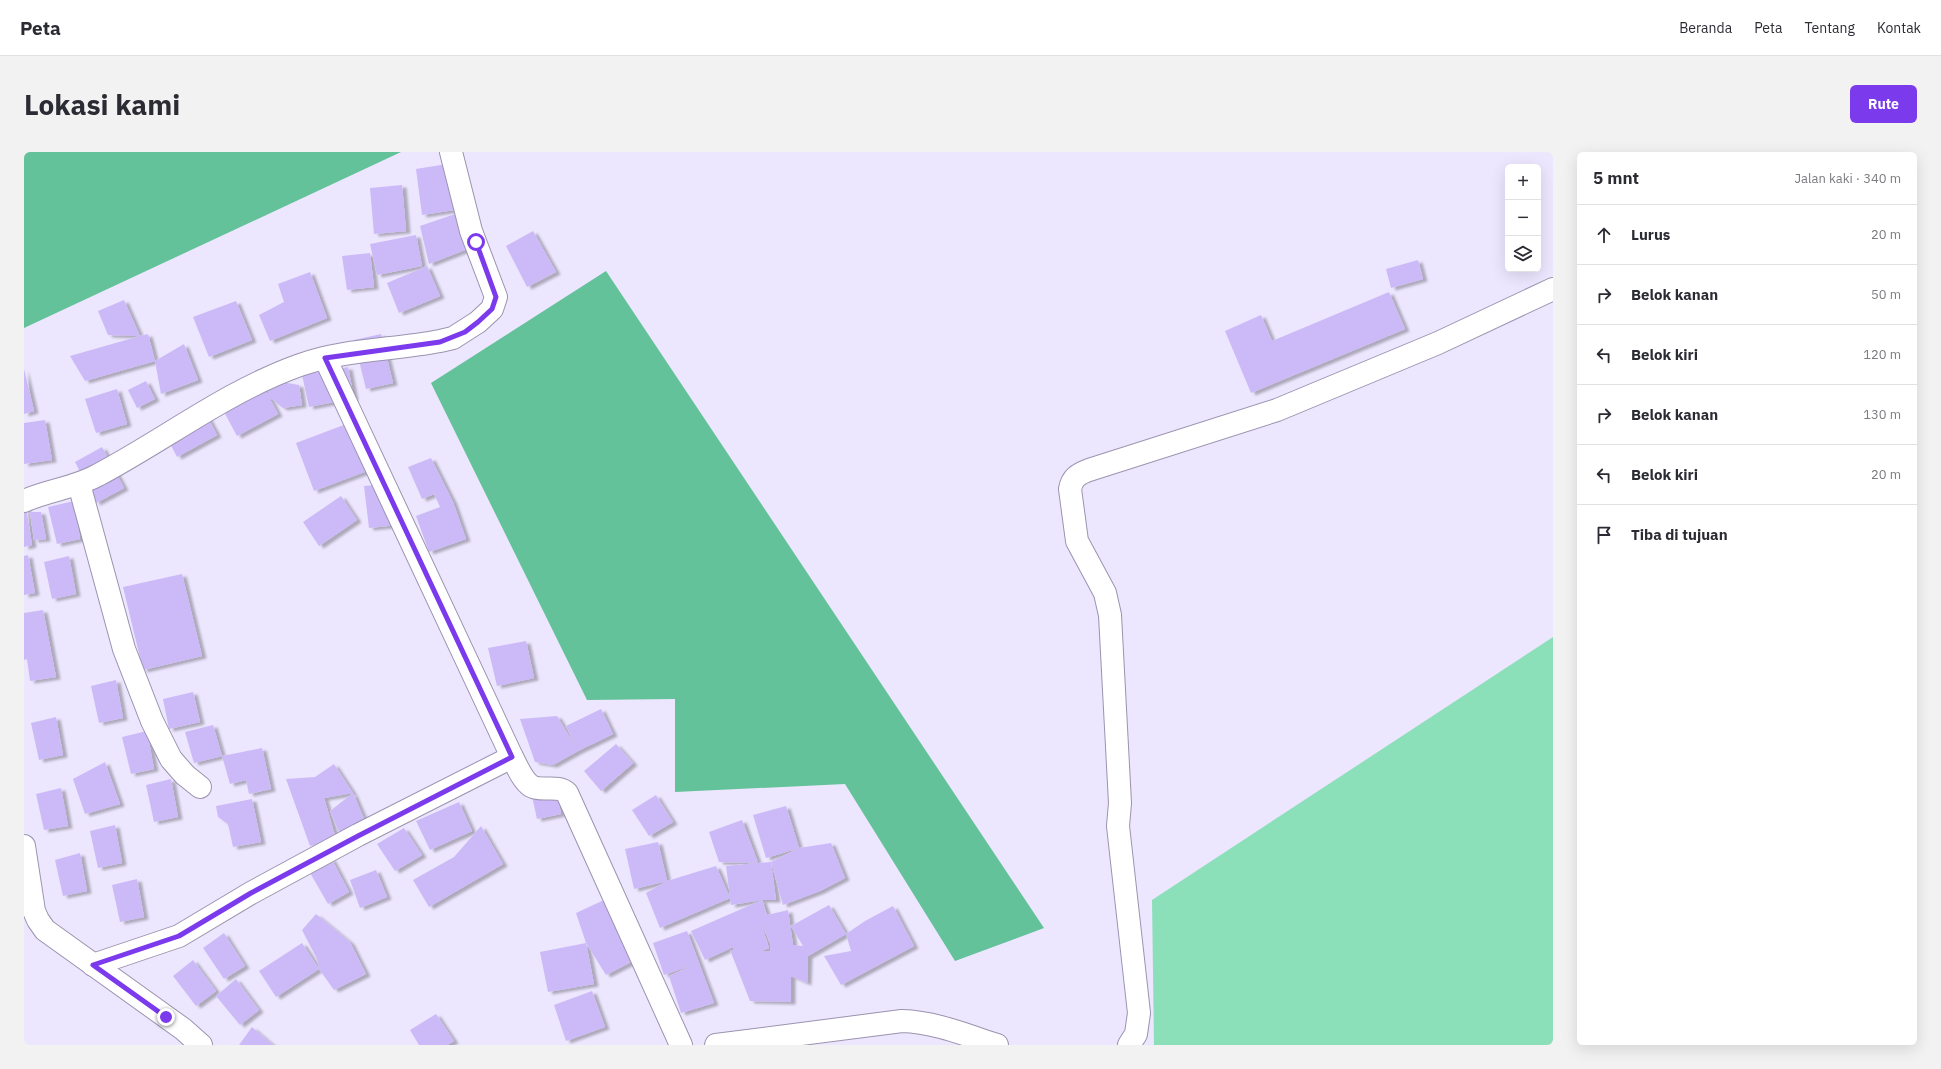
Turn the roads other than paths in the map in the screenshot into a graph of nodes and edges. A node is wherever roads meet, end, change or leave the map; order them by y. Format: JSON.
{"nodes":[{"id":1,"x":451,"y":152,"type":"edge"},
{"id":2,"x":1553,"y":289,"type":"edge"},
{"id":3,"x":325,"y":358,"type":"junction"},
{"id":4,"x":79,"y":484,"type":"junction"},
{"id":5,"x":24,"y":501,"type":"edge"},
{"id":6,"x":512,"y":757,"type":"junction"},
{"id":7,"x":200,"y":787,"type":"dead end"},
{"id":8,"x":24,"y":846,"type":"edge"},
{"id":9,"x":93,"y":965,"type":"junction"},
{"id":10,"x":201,"y":1045,"type":"edge"},
{"id":11,"x":681,"y":1045,"type":"edge"},
{"id":12,"x":716,"y":1045,"type":"edge"},
{"id":13,"x":997,"y":1045,"type":"edge"},
{"id":14,"x":1129,"y":1045,"type":"edge"}],
"edges":[{"from":1,"to":3,"type":"street"},
{"from":2,"to":14,"type":"street"},
{"from":3,"to":4,"type":"street"},
{"from":3,"to":6,"type":"street"},
{"from":4,"to":5,"type":"street"},
{"from":4,"to":7,"type":"street"},
{"from":6,"to":9,"type":"street"},
{"from":6,"to":11,"type":"street"},
{"from":8,"to":9,"type":"street"},
{"from":9,"to":10,"type":"street"},
{"from":12,"to":13,"type":"street"}]}
